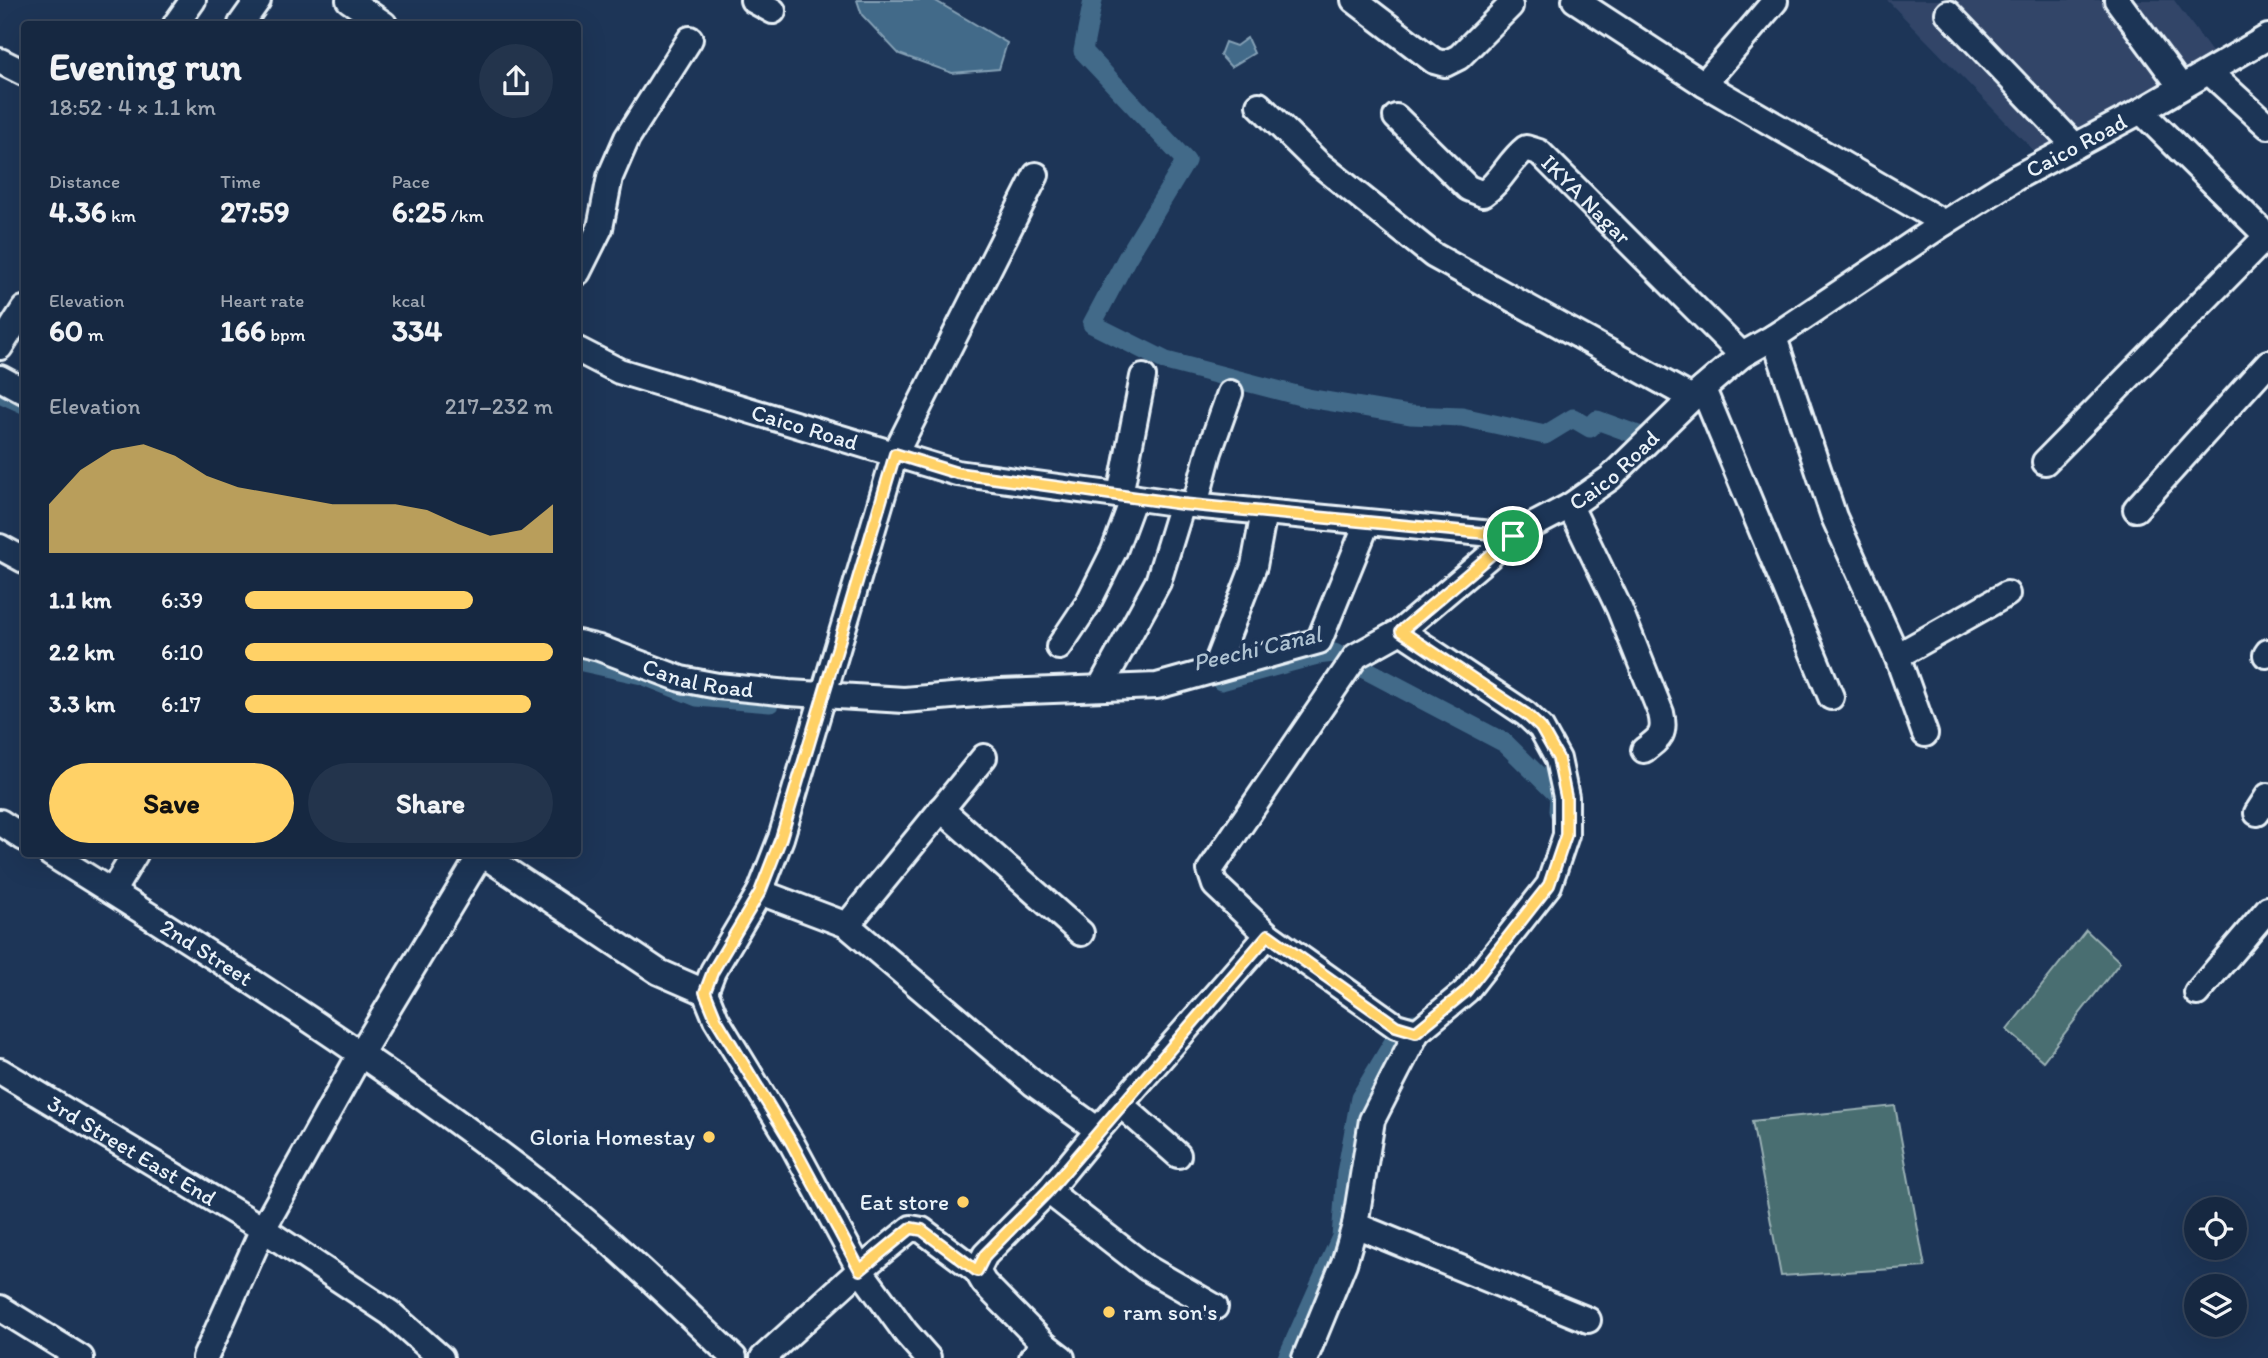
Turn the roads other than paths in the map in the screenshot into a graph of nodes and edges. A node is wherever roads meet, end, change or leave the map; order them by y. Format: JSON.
{"nodes":[{"id":1,"x":193,"y":0,"type":"edge"},
{"id":2,"x":258,"y":0,"type":"edge"},
{"id":3,"x":349,"y":0,"type":"edge"},
{"id":4,"x":1354,"y":0,"type":"edge"},
{"id":5,"x":1575,"y":0,"type":"edge"},
{"id":6,"x":2117,"y":0,"type":"edge"},
{"id":7,"x":1775,"y":1,"type":"edge"},
{"id":8,"x":1511,"y":2,"type":"edge"},
{"id":9,"x":1948,"y":13,"type":"dead end"},
{"id":10,"x":178,"y":21,"type":"edge"},
{"id":11,"x":244,"y":21,"type":"edge"},
{"id":12,"x":380,"y":21,"type":"edge"},
{"id":13,"x":2268,"y":37,"type":"edge"},
{"id":14,"x":690,"y":39,"type":"dead end"},
{"id":15,"x":0,"y":61,"type":"edge"},
{"id":16,"x":21,"y":72,"type":"edge"},
{"id":17,"x":2208,"y":72,"type":"junction"},
{"id":18,"x":1704,"y":84,"type":"junction"},
{"id":19,"x":2181,"y":88,"type":"junction"},
{"id":20,"x":1259,"y":105,"type":"dead end"},
{"id":21,"x":2141,"y":110,"type":"junction"},
{"id":22,"x":1396,"y":117,"type":"dead end"},
{"id":23,"x":2268,"y":127,"type":"edge"},
{"id":24,"x":2076,"y":146,"type":"junction"},
{"id":25,"x":1036,"y":176,"type":"dead end"},
{"id":26,"x":1944,"y":223,"type":"junction"},
{"id":27,"x":2267,"y":236,"type":"edge"},
{"id":28,"x":581,"y":266,"type":"edge"},
{"id":29,"x":21,"y":314,"type":"edge"},
{"id":30,"x":1774,"y":337,"type":"junction"},
{"id":31,"x":0,"y":347,"type":"edge"},
{"id":32,"x":581,"y":352,"type":"edge"},
{"id":33,"x":1742,"y":355,"type":"junction"},
{"id":34,"x":2268,"y":363,"type":"edge"},
{"id":35,"x":1143,"y":377,"type":"dead end"},
{"id":36,"x":0,"y":378,"type":"edge"},
{"id":37,"x":21,"y":389,"type":"edge"},
{"id":38,"x":1230,"y":393,"type":"dead end"},
{"id":39,"x":1698,"y":393,"type":"junction"},
{"id":40,"x":895,"y":454,"type":"junction"},
{"id":41,"x":2045,"y":462,"type":"dead end"},
{"id":42,"x":1127,"y":496,"type":"junction"},
{"id":43,"x":1189,"y":505,"type":"junction"},
{"id":44,"x":1570,"y":506,"type":"junction"},
{"id":45,"x":2136,"y":509,"type":"dead end"},
{"id":46,"x":1264,"y":512,"type":"junction"},
{"id":47,"x":1367,"y":523,"type":"junction"},
{"id":48,"x":1513,"y":536,"type":"junction"},
{"id":49,"x":0,"y":547,"type":"edge"},
{"id":50,"x":21,"y":558,"type":"edge"},
{"id":51,"x":2007,"y":594,"type":"dead end"},
{"id":52,"x":1401,"y":631,"type":"junction"},
{"id":53,"x":1319,"y":641,"type":"junction"},
{"id":54,"x":581,"y":644,"type":"edge"},
{"id":55,"x":1059,"y":647,"type":"dead end"},
{"id":56,"x":1897,"y":656,"type":"junction"},
{"id":57,"x":1353,"y":660,"type":"junction"},
{"id":58,"x":1214,"y":670,"type":"junction"},
{"id":59,"x":1100,"y":688,"type":"junction"},
{"id":60,"x":1830,"y":697,"type":"dead end"},
{"id":61,"x":820,"y":705,"type":"junction"},
{"id":62,"x":1925,"y":734,"type":"dead end"},
{"id":63,"x":1644,"y":750,"type":"dead end"},
{"id":64,"x":984,"y":757,"type":"dead end"},
{"id":65,"x":941,"y":809,"type":"junction"},
{"id":66,"x":0,"y":822,"type":"edge"},
{"id":67,"x":21,"y":836,"type":"edge"},
{"id":68,"x":56,"y":857,"type":"edge"},
{"id":69,"x":133,"y":857,"type":"edge"},
{"id":70,"x":479,"y":857,"type":"edge"},
{"id":71,"x":486,"y":857,"type":"edge"},
{"id":72,"x":112,"y":892,"type":"junction"},
{"id":73,"x":760,"y":892,"type":"junction"},
{"id":74,"x":2268,"y":909,"type":"edge"},
{"id":75,"x":847,"y":925,"type":"junction"},
{"id":76,"x":1081,"y":933,"type":"dead end"},
{"id":77,"x":1268,"y":935,"type":"junction"},
{"id":78,"x":705,"y":992,"type":"junction"},
{"id":79,"x":2197,"y":993,"type":"dead end"},
{"id":80,"x":1406,"y":1029,"type":"junction"},
{"id":81,"x":361,"y":1053,"type":"junction"},
{"id":82,"x":0,"y":1071,"type":"edge"},
{"id":83,"x":1121,"y":1104,"type":"junction"},
{"id":84,"x":1098,"y":1130,"type":"junction"},
{"id":85,"x":1178,"y":1155,"type":"dead end"},
{"id":86,"x":1048,"y":1191,"type":"junction"},
{"id":87,"x":1355,"y":1225,"type":"junction"},
{"id":88,"x":263,"y":1229,"type":"junction"},
{"id":89,"x":860,"y":1270,"type":"junction"},
{"id":90,"x":977,"y":1271,"type":"junction"},
{"id":91,"x":1215,"y":1307,"type":"dead end"},
{"id":92,"x":0,"y":1308,"type":"edge"},
{"id":93,"x":1588,"y":1320,"type":"dead end"},
{"id":94,"x":1047,"y":1354,"type":"edge"},
{"id":95,"x":81,"y":1358,"type":"edge"},
{"id":96,"x":205,"y":1358,"type":"edge"},
{"id":97,"x":441,"y":1358,"type":"edge"},
{"id":98,"x":733,"y":1358,"type":"edge"},
{"id":99,"x":763,"y":1358,"type":"edge"},
{"id":100,"x":928,"y":1358,"type":"edge"},
{"id":101,"x":1306,"y":1358,"type":"edge"}],
"edges":[{"from":1,"to":10,"type":"street"},
{"from":2,"to":11,"type":"street"},
{"from":3,"to":12,"type":"street"},
{"from":4,"to":8,"type":"street"},
{"from":5,"to":18,"type":"street"},
{"from":6,"to":19,"type":"street"},
{"from":7,"to":18,"type":"street"},
{"from":9,"to":24,"type":"street"},
{"from":13,"to":17,"type":"street","name":"Caico Road"},
{"from":14,"to":28,"type":"street"},
{"from":15,"to":16,"type":"street"},
{"from":17,"to":19,"type":"street","name":"Caico Road"},
{"from":17,"to":23,"type":"street"},
{"from":18,"to":26,"type":"street"},
{"from":19,"to":21,"type":"street","name":"Caico Road"},
{"from":20,"to":39,"type":"street"},
{"from":21,"to":24,"type":"street","name":"Caico Road"},
{"from":21,"to":27,"type":"street"},
{"from":22,"to":33,"type":"street","name":"IKYA Nagar"},
{"from":24,"to":26,"type":"street","name":"Caico Road"},
{"from":25,"to":40,"type":"street"},
{"from":26,"to":30,"type":"street","name":"Caico Road"},
{"from":27,"to":41,"type":"street"},
{"from":29,"to":31,"type":"street"},
{"from":30,"to":33,"type":"street","name":"Caico Road"},
{"from":30,"to":56,"type":"street"},
{"from":32,"to":40,"type":"street","name":"Caico Road"},
{"from":33,"to":39,"type":"street","name":"Caico Road"},
{"from":34,"to":45,"type":"street"},
{"from":35,"to":42,"type":"street"},
{"from":36,"to":37,"type":"street"},
{"from":38,"to":43,"type":"street"},
{"from":39,"to":44,"type":"street","name":"Caico Road"},
{"from":39,"to":60,"type":"street"},
{"from":40,"to":42,"type":"street","name":"Caico Road"},
{"from":40,"to":61,"type":"street"},
{"from":42,"to":43,"type":"street","name":"Caico Road"},
{"from":42,"to":55,"type":"street"},
{"from":43,"to":46,"type":"street","name":"Caico Road"},
{"from":43,"to":59,"type":"street"},
{"from":44,"to":48,"type":"street","name":"Caico Road"},
{"from":44,"to":63,"type":"street"},
{"from":46,"to":47,"type":"street","name":"Caico Road"},
{"from":46,"to":58,"type":"street"},
{"from":47,"to":48,"type":"street","name":"Caico Road"},
{"from":47,"to":53,"type":"street"},
{"from":48,"to":52,"type":"street"},
{"from":49,"to":50,"type":"street"},
{"from":51,"to":56,"type":"street"},
{"from":52,"to":57,"type":"street"},
{"from":52,"to":80,"type":"street"},
{"from":53,"to":57,"type":"street"},
{"from":53,"to":58,"type":"street","name":"Canal Road"},
{"from":54,"to":61,"type":"street","name":"Canal Road"},
{"from":56,"to":62,"type":"street"},
{"from":57,"to":77,"type":"street"},
{"from":58,"to":59,"type":"street","name":"Canal Road"},
{"from":59,"to":61,"type":"street","name":"Canal Road"},
{"from":61,"to":73,"type":"street"},
{"from":64,"to":65,"type":"street"},
{"from":65,"to":75,"type":"street"},
{"from":65,"to":76,"type":"street"},
{"from":66,"to":67,"type":"street"},
{"from":68,"to":72,"type":"street","name":"2nd Street"},
{"from":69,"to":72,"type":"street"},
{"from":70,"to":81,"type":"street"},
{"from":71,"to":78,"type":"street"},
{"from":72,"to":81,"type":"street","name":"2nd Street"},
{"from":73,"to":75,"type":"street"},
{"from":73,"to":78,"type":"street"},
{"from":74,"to":79,"type":"street"},
{"from":75,"to":84,"type":"street"},
{"from":77,"to":80,"type":"street"},
{"from":77,"to":83,"type":"street"},
{"from":78,"to":89,"type":"street"},
{"from":80,"to":87,"type":"street"},
{"from":81,"to":88,"type":"street"},
{"from":81,"to":98,"type":"street","name":"2nd Street"},
{"from":82,"to":88,"type":"street","name":"3rd Street East End"},
{"from":83,"to":84,"type":"street"},
{"from":83,"to":85,"type":"street"},
{"from":84,"to":86,"type":"street"},
{"from":86,"to":90,"type":"street"},
{"from":86,"to":91,"type":"street"},
{"from":87,"to":93,"type":"street"},
{"from":87,"to":101,"type":"street"},
{"from":88,"to":96,"type":"street"},
{"from":88,"to":97,"type":"street","name":"3rd Street East End"},
{"from":89,"to":90,"type":"street"},
{"from":89,"to":99,"type":"street"},
{"from":89,"to":100,"type":"street"},
{"from":90,"to":94,"type":"street"},
{"from":92,"to":95,"type":"street"}]}
